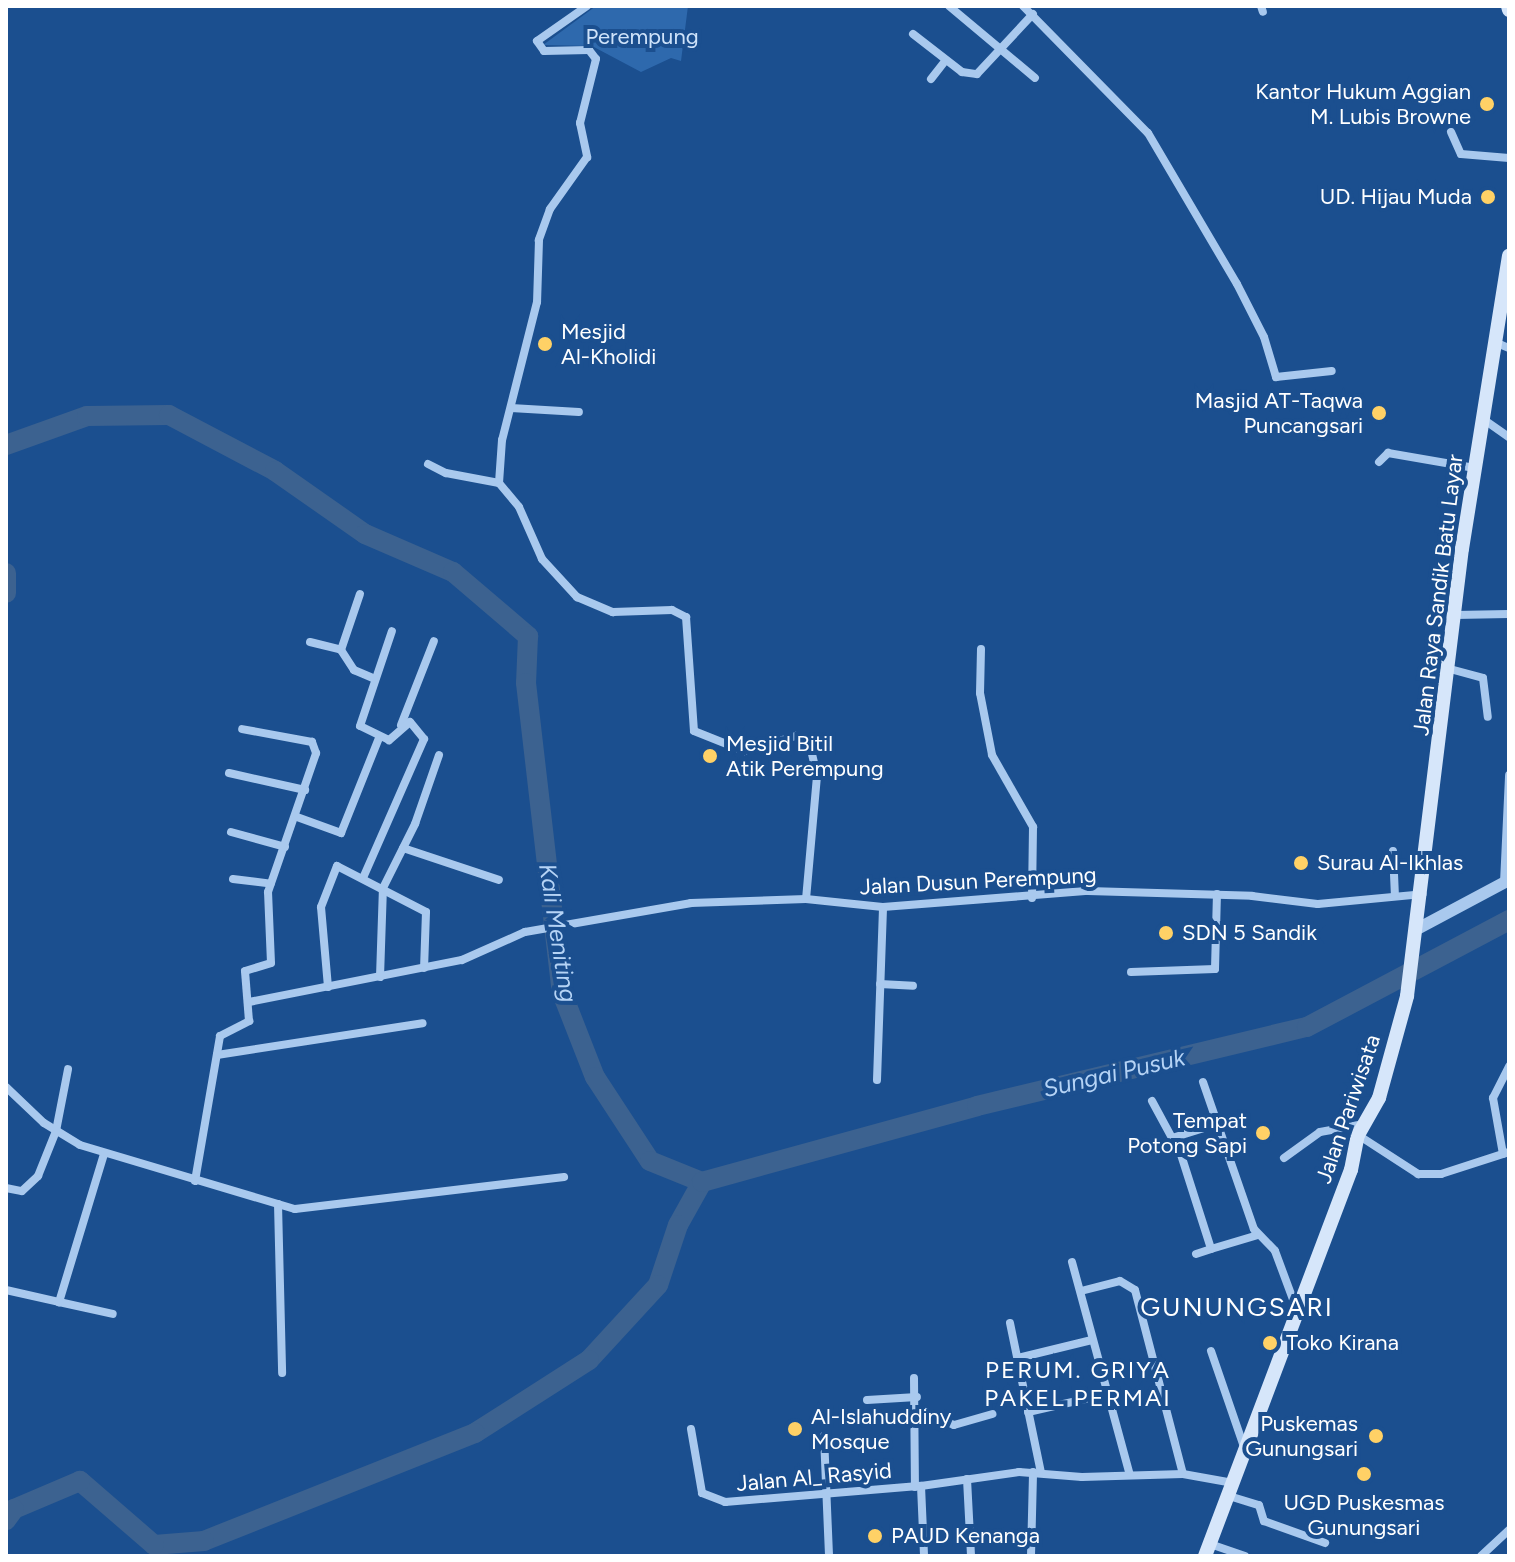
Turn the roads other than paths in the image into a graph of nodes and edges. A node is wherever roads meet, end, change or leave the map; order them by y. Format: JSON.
{"nodes":[{"id":1,"x":587,"y":6,"type":"edge"},
{"id":2,"x":949,"y":6,"type":"edge"},
{"id":3,"x":1023,"y":6,"type":"edge"},
{"id":4,"x":1033,"y":14,"type":"junction"},
{"id":5,"x":913,"y":34,"type":"dead end"},
{"id":6,"x":1002,"y":50,"type":"junction"},
{"id":7,"x":946,"y":60,"type":"junction"},
{"id":8,"x":1035,"y":78,"type":"dead end"},
{"id":9,"x":931,"y":79,"type":"dead end"},
{"id":10,"x":1451,"y":132,"type":"dead end"},
{"id":11,"x":1509,"y":158,"type":"edge"},
{"id":12,"x":1509,"y":256,"type":"edge"},
{"id":13,"x":1507,"y":294,"type":"edge"},
{"id":14,"x":1503,"y":346,"type":"edge"},
{"id":15,"x":1332,"y":371,"type":"dead end"},
{"id":16,"x":511,"y":408,"type":"junction"},
{"id":17,"x":579,"y":412,"type":"dead end"},
{"id":18,"x":1482,"y":419,"type":"junction"},
{"id":19,"x":1509,"y":437,"type":"edge"},
{"id":20,"x":1379,"y":462,"type":"dead end"},
{"id":21,"x":428,"y":464,"type":"dead end"},
{"id":22,"x":1475,"y":468,"type":"junction"},
{"id":23,"x":499,"y":483,"type":"junction"},
{"id":24,"x":360,"y":594,"type":"dead end"},
{"id":25,"x":1509,"y":614,"type":"edge"},
{"id":26,"x":1455,"y":615,"type":"junction"},
{"id":27,"x":392,"y":631,"type":"dead end"},
{"id":28,"x":434,"y":641,"type":"dead end"},
{"id":29,"x":310,"y":642,"type":"dead end"},
{"id":30,"x":981,"y":649,"type":"dead end"},
{"id":31,"x":341,"y":650,"type":"junction"},
{"id":32,"x":1450,"y":669,"type":"junction"},
{"id":33,"x":375,"y":679,"type":"junction"},
{"id":34,"x":1488,"y":717,"type":"dead end"},
{"id":35,"x":401,"y":725,"type":"junction"},
{"id":36,"x":242,"y":729,"type":"dead end"},
{"id":37,"x":379,"y":738,"type":"junction"},
{"id":38,"x":439,"y":755,"type":"dead end"},
{"id":39,"x":229,"y":773,"type":"dead end"},
{"id":40,"x":1509,"y":775,"type":"edge"},
{"id":41,"x":305,"y":790,"type":"junction"},
{"id":42,"x":297,"y":817,"type":"junction"},
{"id":43,"x":231,"y":832,"type":"dead end"},
{"id":44,"x":285,"y":847,"type":"junction"},
{"id":45,"x":403,"y":848,"type":"junction"},
{"id":46,"x":1393,"y":851,"type":"dead end"},
{"id":47,"x":363,"y":878,"type":"junction"},
{"id":48,"x":233,"y":879,"type":"dead end"},
{"id":49,"x":499,"y":880,"type":"dead end"},
{"id":50,"x":1506,"y":882,"type":"edge"},
{"id":51,"x":271,"y":884,"type":"junction"},
{"id":52,"x":383,"y":888,"type":"junction"},
{"id":53,"x":1217,"y":894,"type":"junction"},
{"id":54,"x":1424,"y":894,"type":"junction"},
{"id":55,"x":1395,"y":896,"type":"junction"},
{"id":56,"x":1032,"y":898,"type":"junction"},
{"id":57,"x":806,"y":899,"type":"junction"},
{"id":58,"x":883,"y":907,"type":"junction"},
{"id":59,"x":1417,"y":940,"type":"junction"},
{"id":60,"x":424,"y":968,"type":"junction"},
{"id":61,"x":1131,"y":972,"type":"dead end"},
{"id":62,"x":380,"y":977,"type":"junction"},
{"id":63,"x":880,"y":984,"type":"junction"},
{"id":64,"x":913,"y":986,"type":"dead end"},
{"id":65,"x":328,"y":987,"type":"junction"},
{"id":66,"x":249,"y":1002,"type":"junction"},
{"id":67,"x":423,"y":1023,"type":"dead end"},
{"id":68,"x":217,"y":1055,"type":"junction"},
{"id":69,"x":1509,"y":1066,"type":"edge"},
{"id":70,"x":68,"y":1069,"type":"dead end"},
{"id":71,"x":877,"y":1080,"type":"dead end"},
{"id":72,"x":1203,"y":1082,"type":"dead end"},
{"id":73,"x":6,"y":1087,"type":"edge"},
{"id":74,"x":1152,"y":1101,"type":"dead end"},
{"id":75,"x":1217,"y":1124,"type":"junction"},
{"id":76,"x":1363,"y":1129,"type":"junction"},
{"id":77,"x":56,"y":1131,"type":"junction"},
{"id":78,"x":1176,"y":1139,"type":"junction"},
{"id":79,"x":1506,"y":1153,"type":"edge"},
{"id":80,"x":104,"y":1154,"type":"junction"},
{"id":81,"x":1284,"y":1158,"type":"dead end"},
{"id":82,"x":564,"y":1177,"type":"dead end"},
{"id":83,"x":195,"y":1181,"type":"junction"},
{"id":84,"x":6,"y":1188,"type":"edge"},
{"id":85,"x":278,"y":1204,"type":"junction"},
{"id":86,"x":1258,"y":1235,"type":"junction"},
{"id":87,"x":1211,"y":1249,"type":"junction"},
{"id":88,"x":1196,"y":1254,"type":"dead end"},
{"id":89,"x":1072,"y":1262,"type":"dead end"},
{"id":90,"x":6,"y":1290,"type":"edge"},
{"id":91,"x":1081,"y":1291,"type":"junction"},
{"id":92,"x":59,"y":1302,"type":"junction"},
{"id":93,"x":113,"y":1314,"type":"dead end"},
{"id":94,"x":1298,"y":1315,"type":"junction"},
{"id":95,"x":1010,"y":1323,"type":"dead end"},
{"id":96,"x":1092,"y":1340,"type":"junction"},
{"id":97,"x":1211,"y":1351,"type":"dead end"},
{"id":98,"x":1018,"y":1358,"type":"junction"},
{"id":99,"x":282,"y":1373,"type":"dead end"},
{"id":100,"x":914,"y":1378,"type":"dead end"},
{"id":101,"x":1107,"y":1394,"type":"junction"},
{"id":102,"x":917,"y":1397,"type":"junction"},
{"id":103,"x":867,"y":1400,"type":"dead end"},
{"id":104,"x":918,"y":1409,"type":"junction"},
{"id":105,"x":1028,"y":1412,"type":"junction"},
{"id":106,"x":992,"y":1414,"type":"dead end"},
{"id":107,"x":691,"y":1429,"type":"dead end"},
{"id":108,"x":824,"y":1436,"type":"dead end"},
{"id":109,"x":1247,"y":1451,"type":"junction"},
{"id":110,"x":1129,"y":1472,"type":"junction"},
{"id":111,"x":1037,"y":1473,"type":"junction"},
{"id":112,"x":1183,"y":1474,"type":"junction"},
{"id":113,"x":967,"y":1479,"type":"junction"},
{"id":114,"x":918,"y":1486,"type":"junction"},
{"id":115,"x":1231,"y":1489,"type":"junction"},
{"id":116,"x":827,"y":1493,"type":"junction"},
{"id":117,"x":1509,"y":1530,"type":"edge"},
{"id":118,"x":1325,"y":1543,"type":"dead end"},
{"id":119,"x":1207,"y":1550,"type":"edge"},
{"id":120,"x":829,"y":1556,"type":"edge"},
{"id":121,"x":924,"y":1556,"type":"edge"},
{"id":122,"x":971,"y":1556,"type":"edge"},
{"id":123,"x":1031,"y":1556,"type":"edge"},
{"id":124,"x":1245,"y":1556,"type":"edge"},
{"id":125,"x":1481,"y":1556,"type":"edge"}],
"edges":[{"from":1,"to":16,"type":"street"},
{"from":2,"to":6,"type":"street"},
{"from":3,"to":4,"type":"street"},
{"from":4,"to":6,"type":"street"},
{"from":4,"to":15,"type":"street"},
{"from":5,"to":7,"type":"street"},
{"from":6,"to":7,"type":"street"},
{"from":6,"to":8,"type":"street"},
{"from":7,"to":9,"type":"street"},
{"from":10,"to":11,"type":"street"},
{"from":12,"to":13,"type":"main road","name":"Jalan Raya Sandik Batu Layar"},
{"from":13,"to":14,"type":"main road","name":"Jalan Raya Sandik Batu Layar"},
{"from":14,"to":18,"type":"main road","name":"Jalan Raya Sandik Batu Layar"},
{"from":16,"to":17,"type":"street"},
{"from":16,"to":23,"type":"street"},
{"from":18,"to":19,"type":"street"},
{"from":18,"to":22,"type":"main road","name":"Jalan Raya Sandik Batu Layar"},
{"from":20,"to":22,"type":"street"},
{"from":21,"to":23,"type":"street"},
{"from":22,"to":26,"type":"main road","name":"Jalan Raya Sandik Batu Layar"},
{"from":23,"to":57,"type":"street"},
{"from":24,"to":31,"type":"street"},
{"from":25,"to":26,"type":"street"},
{"from":26,"to":32,"type":"main road","name":"Jalan Raya Sandik Batu Layar"},
{"from":27,"to":33,"type":"street"},
{"from":28,"to":35,"type":"street"},
{"from":29,"to":31,"type":"street"},
{"from":30,"to":56,"type":"street"},
{"from":31,"to":33,"type":"street"},
{"from":32,"to":34,"type":"street"},
{"from":32,"to":54,"type":"main road","name":"Jalan Raya Sandik Batu Layar"},
{"from":33,"to":37,"type":"street"},
{"from":35,"to":37,"type":"street"},
{"from":35,"to":47,"type":"street"},
{"from":36,"to":41,"type":"street"},
{"from":37,"to":42,"type":"street"},
{"from":38,"to":45,"type":"street"},
{"from":39,"to":41,"type":"street"},
{"from":40,"to":50,"type":"street"},
{"from":41,"to":42,"type":"street"},
{"from":42,"to":44,"type":"street"},
{"from":43,"to":44,"type":"street"},
{"from":44,"to":51,"type":"street"},
{"from":45,"to":49,"type":"street"},
{"from":45,"to":52,"type":"street"},
{"from":46,"to":55,"type":"street"},
{"from":47,"to":52,"type":"street"},
{"from":47,"to":65,"type":"street"},
{"from":48,"to":51,"type":"street"},
{"from":50,"to":59,"type":"street"},
{"from":51,"to":66,"type":"street"},
{"from":52,"to":60,"type":"street"},
{"from":52,"to":62,"type":"street"},
{"from":53,"to":55,"type":"street","name":"Jalan Dusun Perempung"},
{"from":53,"to":56,"type":"street","name":"Jalan Dusun Perempung"},
{"from":53,"to":61,"type":"street"},
{"from":54,"to":55,"type":"street","name":"Jalan Dusun Perempung"},
{"from":54,"to":59,"type":"main road","name":"Jalan Raya Sandik Batu Layar"},
{"from":56,"to":58,"type":"street","name":"Jalan Dusun Perempung"},
{"from":57,"to":58,"type":"street","name":"Jalan Dusun Perempung"},
{"from":57,"to":60,"type":"street","name":"Jalan Dusun Perempung"},
{"from":58,"to":63,"type":"street"},
{"from":59,"to":76,"type":"main road","name":"Jalan Pariwisata"},
{"from":60,"to":62,"type":"street","name":"Jalan Dusun Perempung"},
{"from":62,"to":65,"type":"street","name":"Jalan Dusun Perempung"},
{"from":63,"to":64,"type":"street"},
{"from":63,"to":71,"type":"street"},
{"from":65,"to":66,"type":"street","name":"Jalan Dusun Perempung"},
{"from":66,"to":68,"type":"street"},
{"from":67,"to":68,"type":"street"},
{"from":68,"to":83,"type":"street"},
{"from":69,"to":79,"type":"street"},
{"from":70,"to":77,"type":"street"},
{"from":72,"to":75,"type":"street"},
{"from":73,"to":77,"type":"street"},
{"from":74,"to":78,"type":"street"},
{"from":75,"to":78,"type":"street"},
{"from":75,"to":86,"type":"street"},
{"from":76,"to":79,"type":"street"},
{"from":76,"to":81,"type":"street"},
{"from":76,"to":94,"type":"main road","name":"Jalan Pariwisata"},
{"from":77,"to":80,"type":"street"},
{"from":77,"to":84,"type":"street"},
{"from":78,"to":87,"type":"street"},
{"from":80,"to":83,"type":"street"},
{"from":80,"to":92,"type":"street"},
{"from":82,"to":85,"type":"street"},
{"from":83,"to":85,"type":"street"},
{"from":85,"to":99,"type":"street"},
{"from":86,"to":87,"type":"street"},
{"from":86,"to":94,"type":"street"},
{"from":87,"to":88,"type":"street"},
{"from":89,"to":91,"type":"street"},
{"from":90,"to":92,"type":"street"},
{"from":91,"to":96,"type":"street"},
{"from":91,"to":112,"type":"street"},
{"from":92,"to":93,"type":"street"},
{"from":94,"to":109,"type":"main road","name":"Jalan Pariwisata"},
{"from":95,"to":98,"type":"street"},
{"from":96,"to":98,"type":"street"},
{"from":96,"to":101,"type":"street"},
{"from":97,"to":109,"type":"street"},
{"from":98,"to":105,"type":"street"},
{"from":100,"to":102,"type":"street"},
{"from":101,"to":105,"type":"street"},
{"from":101,"to":110,"type":"street"},
{"from":102,"to":103,"type":"street"},
{"from":102,"to":104,"type":"street"},
{"from":104,"to":106,"type":"street"},
{"from":104,"to":114,"type":"street"},
{"from":105,"to":111,"type":"street"},
{"from":107,"to":116,"type":"street","name":"Jalan Al_ Rasyid"},
{"from":108,"to":116,"type":"street"},
{"from":109,"to":115,"type":"main road","name":"Jalan Pariwisata"},
{"from":110,"to":111,"type":"street","name":"Jalan Al_ Rasyid"},
{"from":110,"to":112,"type":"street","name":"Jalan Al_ Rasyid"},
{"from":111,"to":113,"type":"street","name":"Jalan Al_ Rasyid"},
{"from":111,"to":123,"type":"street"},
{"from":112,"to":115,"type":"street","name":"Jalan Al_ Rasyid"},
{"from":113,"to":114,"type":"street","name":"Jalan Al_ Rasyid"},
{"from":113,"to":122,"type":"street"},
{"from":114,"to":116,"type":"street","name":"Jalan Al_ Rasyid"},
{"from":114,"to":121,"type":"street"},
{"from":115,"to":118,"type":"street","name":"Jalan Al_ Rasyid"},
{"from":115,"to":119,"type":"main road","name":"Jalan Pariwisata"},
{"from":116,"to":120,"type":"street"},
{"from":117,"to":125,"type":"street"},
{"from":119,"to":124,"type":"street"}]}
